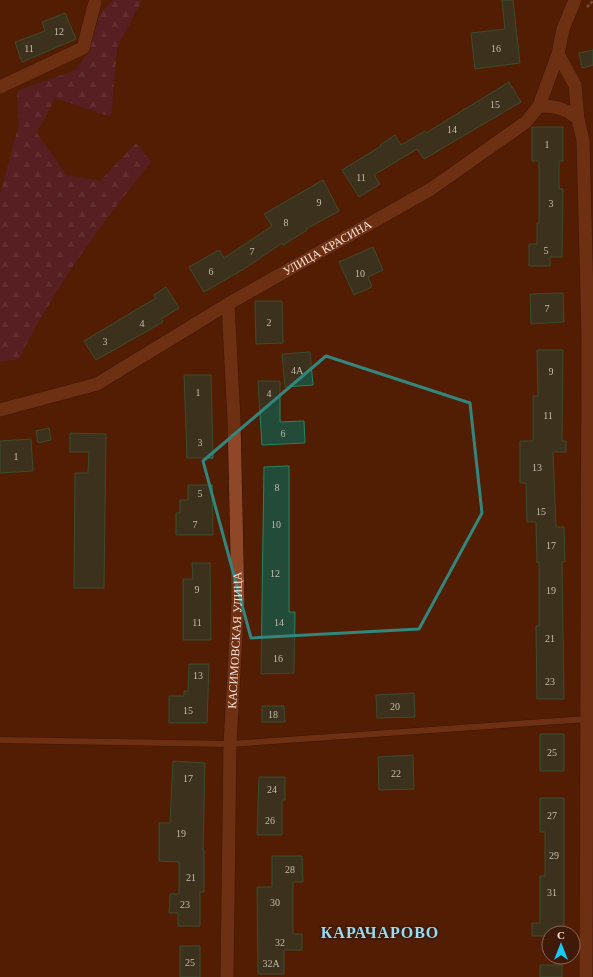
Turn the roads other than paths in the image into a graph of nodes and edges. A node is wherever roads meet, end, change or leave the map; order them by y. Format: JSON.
{"nodes":[{"id":1,"x":575,"y":0,"type":"edge"},
{"id":2,"x":95,"y":2,"type":"dead end"},
{"id":3,"x":558,"y":54,"type":"junction"},
{"id":4,"x":0,"y":87,"type":"edge"},
{"id":5,"x":539,"y":106,"type":"junction"},
{"id":6,"x":578,"y":119,"type":"junction"},
{"id":7,"x":228,"y":304,"type":"junction"},
{"id":8,"x":0,"y":410,"type":"edge"},
{"id":9,"x":586,"y":719,"type":"junction"},
{"id":10,"x":0,"y":740,"type":"edge"},
{"id":11,"x":230,"y":744,"type":"junction"},
{"id":12,"x":227,"y":977,"type":"edge"},
{"id":13,"x":586,"y":977,"type":"edge"}],
"edges":[{"from":1,"to":3,"type":"street","name":"УЛИЦА КРАСИНА"},
{"from":2,"to":4,"type":"street"},
{"from":3,"to":5,"type":"street","name":"УЛИЦА КРАСИНА"},
{"from":3,"to":6,"type":"street"},
{"from":5,"to":6,"type":"street"},
{"from":5,"to":7,"type":"street","name":"УЛИЦА КРАСИНА"},
{"from":6,"to":9,"type":"street"},
{"from":7,"to":8,"type":"street","name":"УЛИЦА КРАСИНА"},
{"from":7,"to":11,"type":"street","name":"КАСИМОВСКАЯ УЛИЦА"},
{"from":9,"to":11,"type":"lane"},
{"from":9,"to":13,"type":"street"},
{"from":10,"to":11,"type":"lane"},
{"from":11,"to":12,"type":"street","name":"КАСИМОВСКАЯ УЛИЦА"}]}
